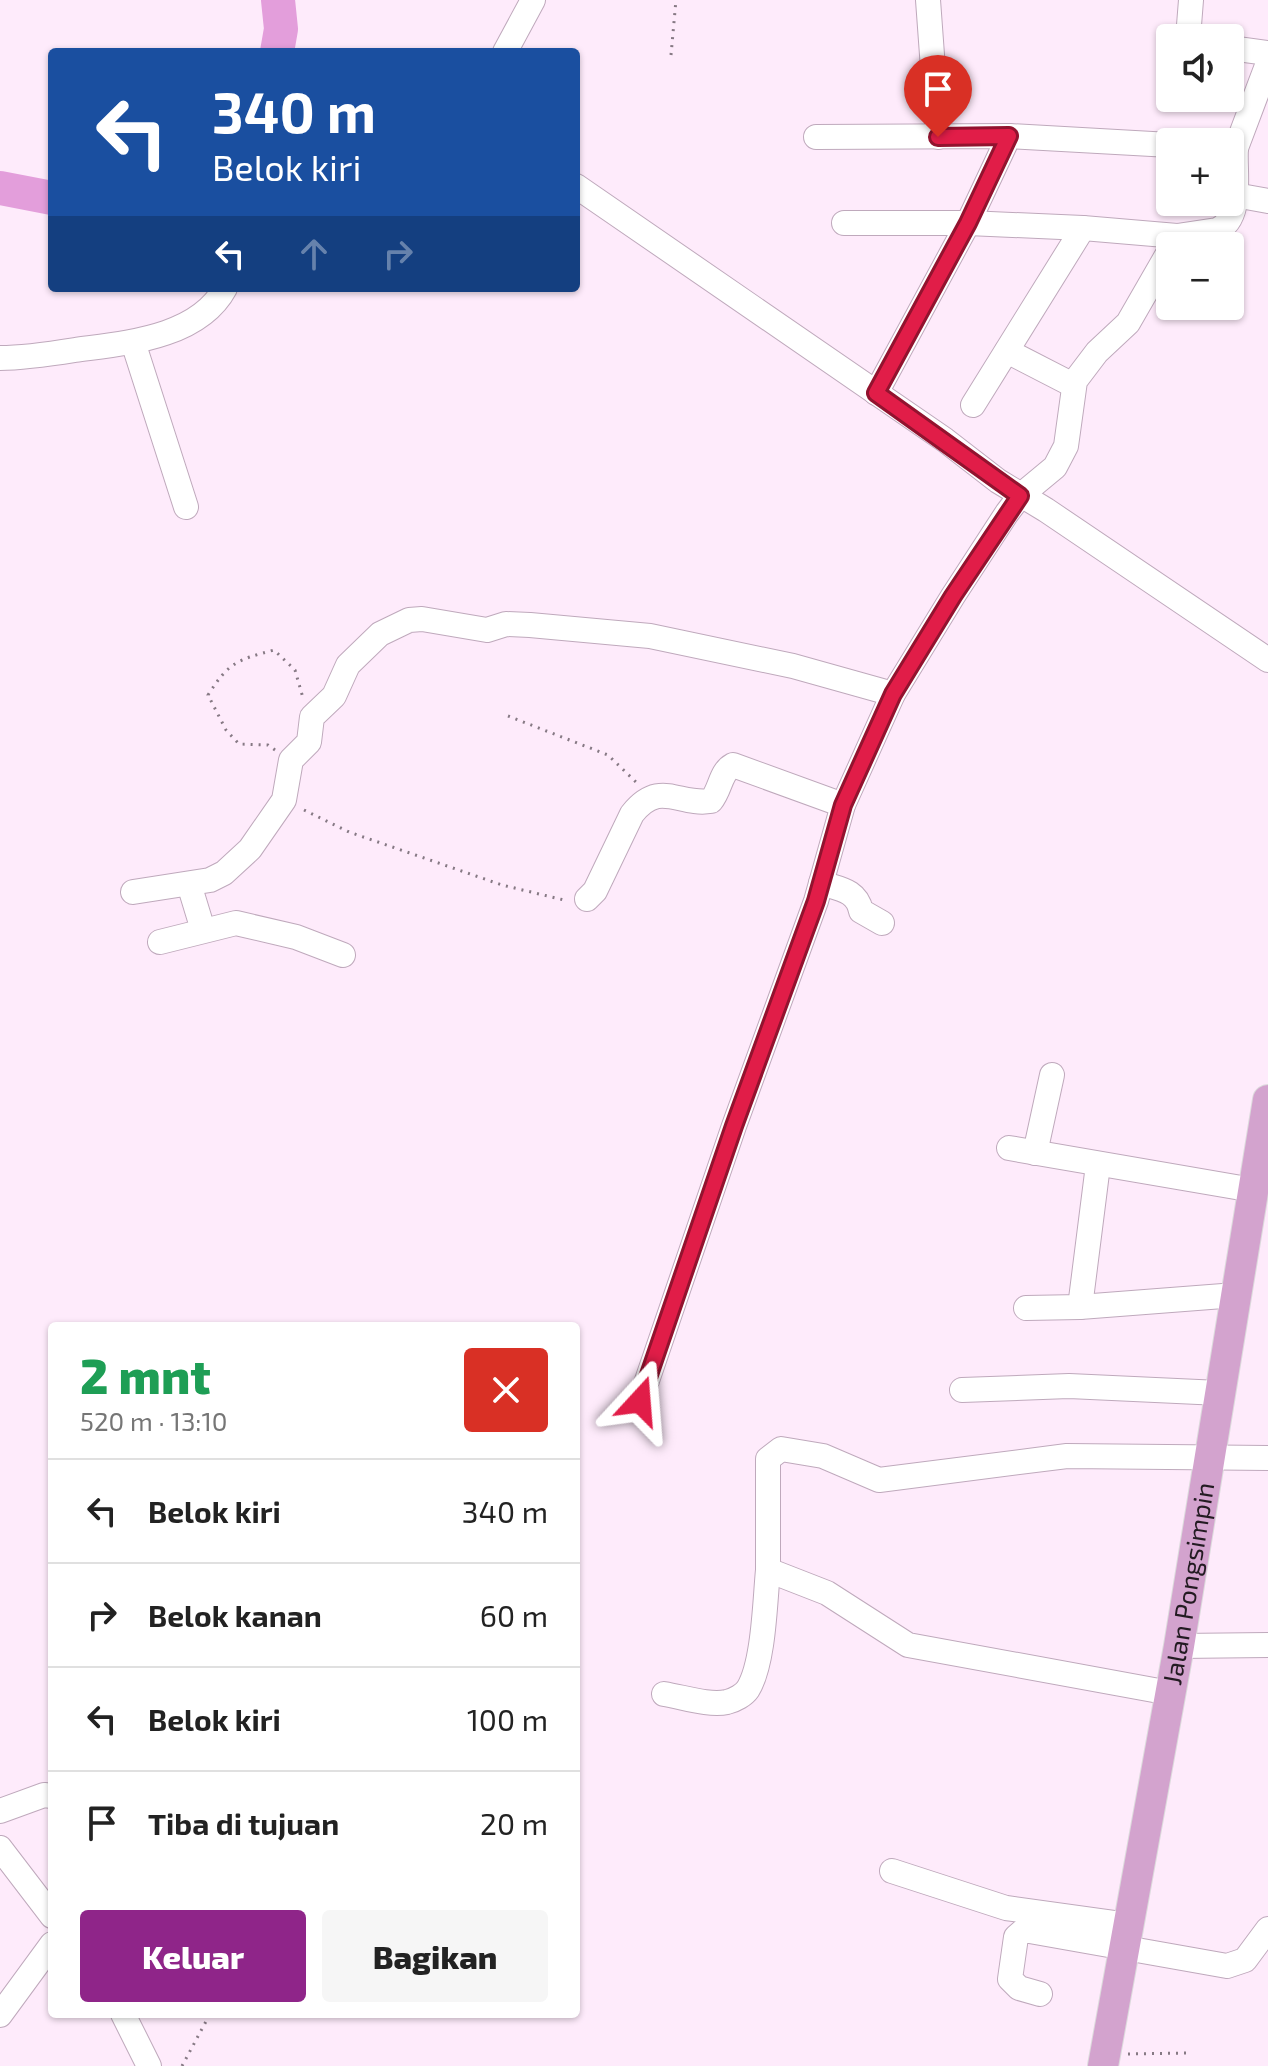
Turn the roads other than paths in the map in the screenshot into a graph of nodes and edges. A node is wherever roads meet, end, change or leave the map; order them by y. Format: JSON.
{"nodes":[{"id":1,"x":533,"y":0,"type":"edge"},
{"id":2,"x":928,"y":0,"type":"edge"},
{"id":3,"x":1191,"y":0,"type":"edge"},
{"id":4,"x":1189,"y":24,"type":"edge"},
{"id":5,"x":507,"y":48,"type":"edge"},
{"id":6,"x":1244,"y":50,"type":"edge"},
{"id":7,"x":1268,"y":53,"type":"edge"},
{"id":8,"x":1268,"y":63,"type":"edge"},
{"id":9,"x":1241,"y":128,"type":"edge"},
{"id":10,"x":1009,"y":136,"type":"junction"},
{"id":11,"x":816,"y":137,"type":"dead end"},
{"id":12,"x":938,"y":137,"type":"junction"},
{"id":13,"x":1156,"y":144,"type":"edge"},
{"id":14,"x":580,"y":189,"type":"edge"},
{"id":15,"x":1244,"y":197,"type":"edge"},
{"id":16,"x":1268,"y":201,"type":"edge"},
{"id":17,"x":1232,"y":216,"type":"edge"},
{"id":18,"x":844,"y":223,"type":"dead end"},
{"id":19,"x":968,"y":223,"type":"junction"},
{"id":20,"x":1083,"y":228,"type":"junction"},
{"id":21,"x":1210,"y":232,"type":"edge"},
{"id":22,"x":1156,"y":241,"type":"edge"},
{"id":23,"x":1156,"y":274,"type":"edge"},
{"id":24,"x":222,"y":292,"type":"edge"},
{"id":25,"x":133,"y":342,"type":"junction"},
{"id":26,"x":1007,"y":351,"type":"junction"},
{"id":27,"x":0,"y":358,"type":"edge"},
{"id":28,"x":1073,"y":385,"type":"junction"},
{"id":29,"x":876,"y":393,"type":"junction"},
{"id":30,"x":973,"y":405,"type":"dead end"},
{"id":31,"x":1020,"y":496,"type":"junction"},
{"id":32,"x":186,"y":507,"type":"dead end"},
{"id":33,"x":1268,"y":660,"type":"edge"},
{"id":34,"x":893,"y":694,"type":"junction"},
{"id":35,"x":843,"y":805,"type":"junction"},
{"id":36,"x":821,"y":883,"type":"junction"},
{"id":37,"x":189,"y":884,"type":"junction"},
{"id":38,"x":133,"y":892,"type":"dead end"},
{"id":39,"x":587,"y":899,"type":"road end"},
{"id":40,"x":882,"y":923,"type":"dead end"},
{"id":41,"x":203,"y":930,"type":"junction"},
{"id":42,"x":160,"y":942,"type":"dead end"},
{"id":43,"x":343,"y":955,"type":"dead end"},
{"id":44,"x":1052,"y":1075,"type":"dead end"},
{"id":45,"x":1268,"y":1100,"type":"edge"},
{"id":46,"x":1009,"y":1148,"type":"dead end"},
{"id":47,"x":1035,"y":1153,"type":"junction"},
{"id":48,"x":1098,"y":1165,"type":"junction"},
{"id":49,"x":1253,"y":1190,"type":"junction"},
{"id":50,"x":1236,"y":1295,"type":"junction"},
{"id":51,"x":1080,"y":1307,"type":"junction"},
{"id":52,"x":1026,"y":1308,"type":"dead end"},
{"id":53,"x":962,"y":1390,"type":"dead end"},
{"id":54,"x":1220,"y":1393,"type":"junction"},
{"id":55,"x":640,"y":1401,"type":"dead end"},
{"id":56,"x":1268,"y":1458,"type":"edge"},
{"id":57,"x":1209,"y":1459,"type":"junction"},
{"id":58,"x":768,"y":1570,"type":"junction"},
{"id":59,"x":1268,"y":1645,"type":"edge"},
{"id":60,"x":1179,"y":1646,"type":"junction"},
{"id":61,"x":1170,"y":1693,"type":"junction"},
{"id":62,"x":664,"y":1694,"type":"dead end"},
{"id":63,"x":48,"y":1796,"type":"edge"},
{"id":64,"x":0,"y":1811,"type":"edge"},
{"id":65,"x":0,"y":1848,"type":"edge"},
{"id":66,"x":892,"y":1871,"type":"dead end"},
{"id":67,"x":48,"y":1911,"type":"edge"},
{"id":68,"x":1268,"y":1929,"type":"edge"},
{"id":69,"x":1126,"y":1937,"type":"junction"},
{"id":70,"x":48,"y":1949,"type":"edge"},
{"id":71,"x":1040,"y":1994,"type":"dead end"},
{"id":72,"x":0,"y":2015,"type":"edge"},
{"id":73,"x":125,"y":2018,"type":"edge"},
{"id":74,"x":1104,"y":2060,"type":"edge"},
{"id":75,"x":149,"y":2066,"type":"edge"}],
"edges":[{"from":1,"to":5,"type":"street"},
{"from":2,"to":12,"type":"street"},
{"from":3,"to":4,"type":"street"},
{"from":6,"to":7,"type":"street"},
{"from":8,"to":9,"type":"street"},
{"from":10,"to":12,"type":"street"},
{"from":10,"to":13,"type":"street"},
{"from":10,"to":19,"type":"street"},
{"from":11,"to":12,"type":"street"},
{"from":14,"to":29,"type":"street"},
{"from":15,"to":16,"type":"street"},
{"from":17,"to":21,"type":"street"},
{"from":18,"to":19,"type":"street"},
{"from":19,"to":20,"type":"street"},
{"from":19,"to":29,"type":"street"},
{"from":20,"to":22,"type":"street"},
{"from":20,"to":26,"type":"street"},
{"from":23,"to":28,"type":"street"},
{"from":24,"to":25,"type":"street"},
{"from":25,"to":27,"type":"street"},
{"from":25,"to":32,"type":"street"},
{"from":26,"to":28,"type":"street"},
{"from":26,"to":30,"type":"street"},
{"from":28,"to":31,"type":"street"},
{"from":29,"to":31,"type":"street"},
{"from":31,"to":33,"type":"street"},
{"from":31,"to":34,"type":"street"},
{"from":34,"to":35,"type":"street"},
{"from":34,"to":37,"type":"street"},
{"from":35,"to":36,"type":"street"},
{"from":35,"to":39,"type":"street"},
{"from":36,"to":40,"type":"street"},
{"from":36,"to":55,"type":"street"},
{"from":37,"to":38,"type":"street"},
{"from":37,"to":41,"type":"street"},
{"from":41,"to":42,"type":"street"},
{"from":41,"to":43,"type":"street"},
{"from":44,"to":47,"type":"street"},
{"from":45,"to":49,"type":"main road","name":"Jalan Pongsimpin"},
{"from":46,"to":47,"type":"street"},
{"from":47,"to":48,"type":"street"},
{"from":48,"to":49,"type":"street"},
{"from":48,"to":51,"type":"street"},
{"from":49,"to":50,"type":"main road","name":"Jalan Pongsimpin"},
{"from":50,"to":51,"type":"street"},
{"from":50,"to":54,"type":"main road","name":"Jalan Pongsimpin"},
{"from":51,"to":52,"type":"street"},
{"from":53,"to":54,"type":"street"},
{"from":54,"to":57,"type":"main road","name":"Jalan Pongsimpin"},
{"from":56,"to":57,"type":"street"},
{"from":57,"to":58,"type":"street"},
{"from":57,"to":60,"type":"main road","name":"Jalan Pongsimpin"},
{"from":58,"to":61,"type":"street"},
{"from":58,"to":62,"type":"street"},
{"from":59,"to":60,"type":"street"},
{"from":60,"to":61,"type":"main road","name":"Jalan Pongsimpin"},
{"from":61,"to":69,"type":"main road","name":"Jalan Pongsimpin"},
{"from":63,"to":64,"type":"street"},
{"from":65,"to":67,"type":"street"},
{"from":66,"to":69,"type":"street"},
{"from":68,"to":69,"type":"street"},
{"from":69,"to":71,"type":"street"},
{"from":69,"to":74,"type":"main road","name":"Jalan Pongsimpin"},
{"from":70,"to":72,"type":"street"},
{"from":73,"to":75,"type":"street"}]}
